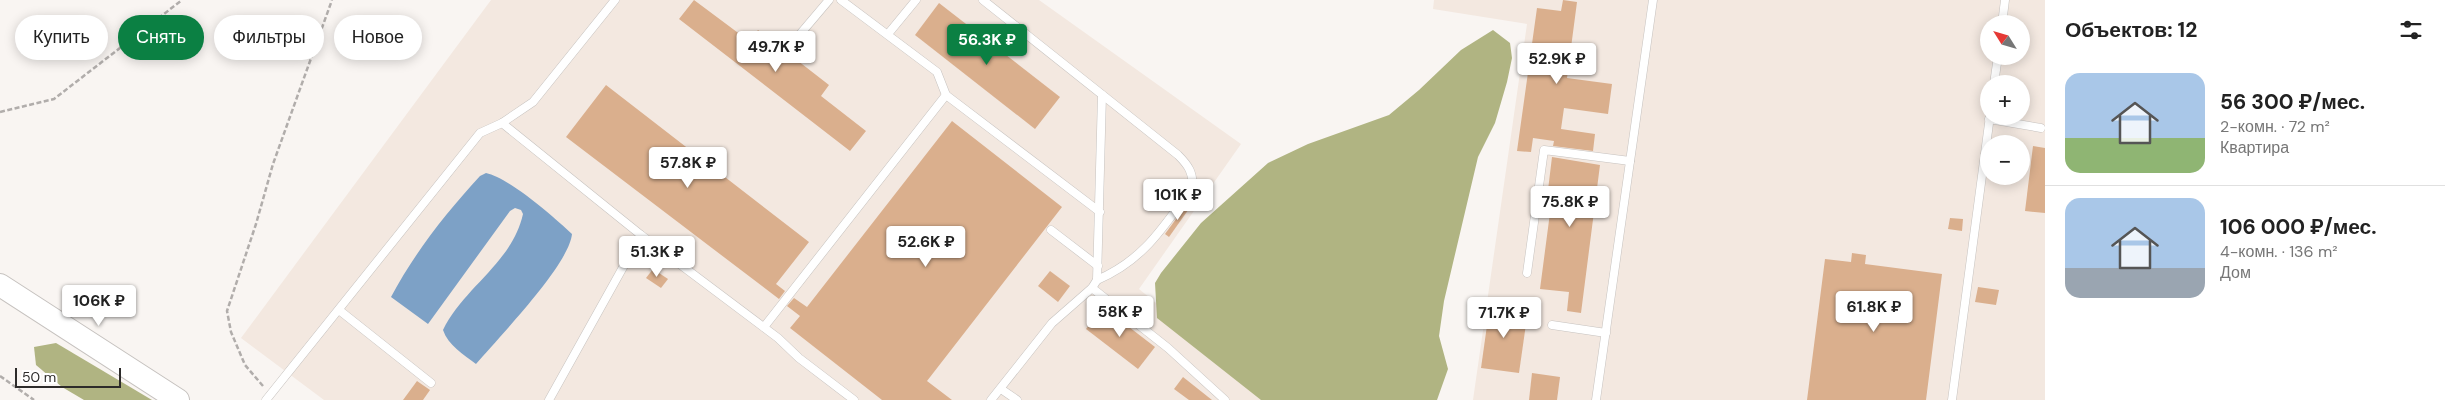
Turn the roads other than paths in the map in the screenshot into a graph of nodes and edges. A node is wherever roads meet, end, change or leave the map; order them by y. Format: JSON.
{"nodes":[{"id":1,"x":615,"y":0,"type":"edge"},
{"id":2,"x":829,"y":0,"type":"edge"},
{"id":3,"x":841,"y":0,"type":"edge"},
{"id":4,"x":916,"y":0,"type":"edge"},
{"id":5,"x":984,"y":0,"type":"edge"},
{"id":6,"x":1654,"y":0,"type":"edge"},
{"id":7,"x":2005,"y":0,"type":"edge"},
{"id":8,"x":2003,"y":15,"type":"edge"},
{"id":9,"x":888,"y":34,"type":"junction"},
{"id":10,"x":790,"y":46,"type":"dead end"},
{"id":11,"x":946,"y":95,"type":"junction"},
{"id":12,"x":1102,"y":95,"type":"junction"},
{"id":13,"x":502,"y":123,"type":"junction"},
{"id":14,"x":1989,"y":125,"type":"edge"},
{"id":15,"x":2026,"y":125,"type":"edge"},
{"id":16,"x":2041,"y":128,"type":"dead end"},
{"id":17,"x":1630,"y":161,"type":"junction"},
{"id":18,"x":1100,"y":212,"type":"junction"},
{"id":19,"x":1051,"y":230,"type":"dead end"},
{"id":20,"x":641,"y":235,"type":"junction"},
{"id":21,"x":1098,"y":266,"type":"junction"},
{"id":22,"x":1527,"y":273,"type":"dead end"},
{"id":23,"x":1097,"y":280,"type":"junction"},
{"id":24,"x":0,"y":285,"type":"edge"},
{"id":25,"x":1092,"y":288,"type":"junction"},
{"id":26,"x":339,"y":310,"type":"junction"},
{"id":27,"x":1552,"y":325,"type":"dead end"},
{"id":28,"x":764,"y":327,"type":"junction"},
{"id":29,"x":1606,"y":333,"type":"junction"},
{"id":30,"x":431,"y":383,"type":"dead end"},
{"id":31,"x":1001,"y":389,"type":"junction"},
{"id":32,"x":269,"y":397,"type":"edge"},
{"id":33,"x":178,"y":400,"type":"edge"},
{"id":34,"x":549,"y":400,"type":"edge"},
{"id":35,"x":854,"y":400,"type":"edge"},
{"id":36,"x":991,"y":400,"type":"edge"},
{"id":37,"x":1017,"y":400,"type":"edge"},
{"id":38,"x":1225,"y":400,"type":"edge"},
{"id":39,"x":1596,"y":400,"type":"edge"},
{"id":40,"x":1952,"y":400,"type":"edge"}],
"edges":[{"from":1,"to":13,"type":"lane"},
{"from":2,"to":10,"type":"lane"},
{"from":3,"to":9,"type":"lane"},
{"from":4,"to":9,"type":"lane"},
{"from":5,"to":12,"type":"lane"},
{"from":6,"to":17,"type":"lane"},
{"from":7,"to":8,"type":"lane"},
{"from":9,"to":11,"type":"lane"},
{"from":11,"to":18,"type":"lane"},
{"from":11,"to":28,"type":"lane"},
{"from":12,"to":18,"type":"lane"},
{"from":12,"to":23,"type":"lane"},
{"from":13,"to":20,"type":"lane"},
{"from":13,"to":26,"type":"lane"},
{"from":14,"to":40,"type":"lane"},
{"from":15,"to":16,"type":"lane"},
{"from":17,"to":22,"type":"lane"},
{"from":17,"to":29,"type":"lane"},
{"from":18,"to":21,"type":"lane"},
{"from":19,"to":21,"type":"lane"},
{"from":20,"to":28,"type":"lane"},
{"from":20,"to":34,"type":"lane"},
{"from":21,"to":23,"type":"lane"},
{"from":23,"to":25,"type":"lane"},
{"from":24,"to":33,"type":"street"},
{"from":25,"to":31,"type":"lane"},
{"from":25,"to":38,"type":"lane"},
{"from":26,"to":30,"type":"lane"},
{"from":26,"to":32,"type":"lane"},
{"from":27,"to":29,"type":"lane"},
{"from":28,"to":35,"type":"lane"},
{"from":29,"to":39,"type":"lane"},
{"from":31,"to":36,"type":"lane"},
{"from":31,"to":37,"type":"lane"}]}
